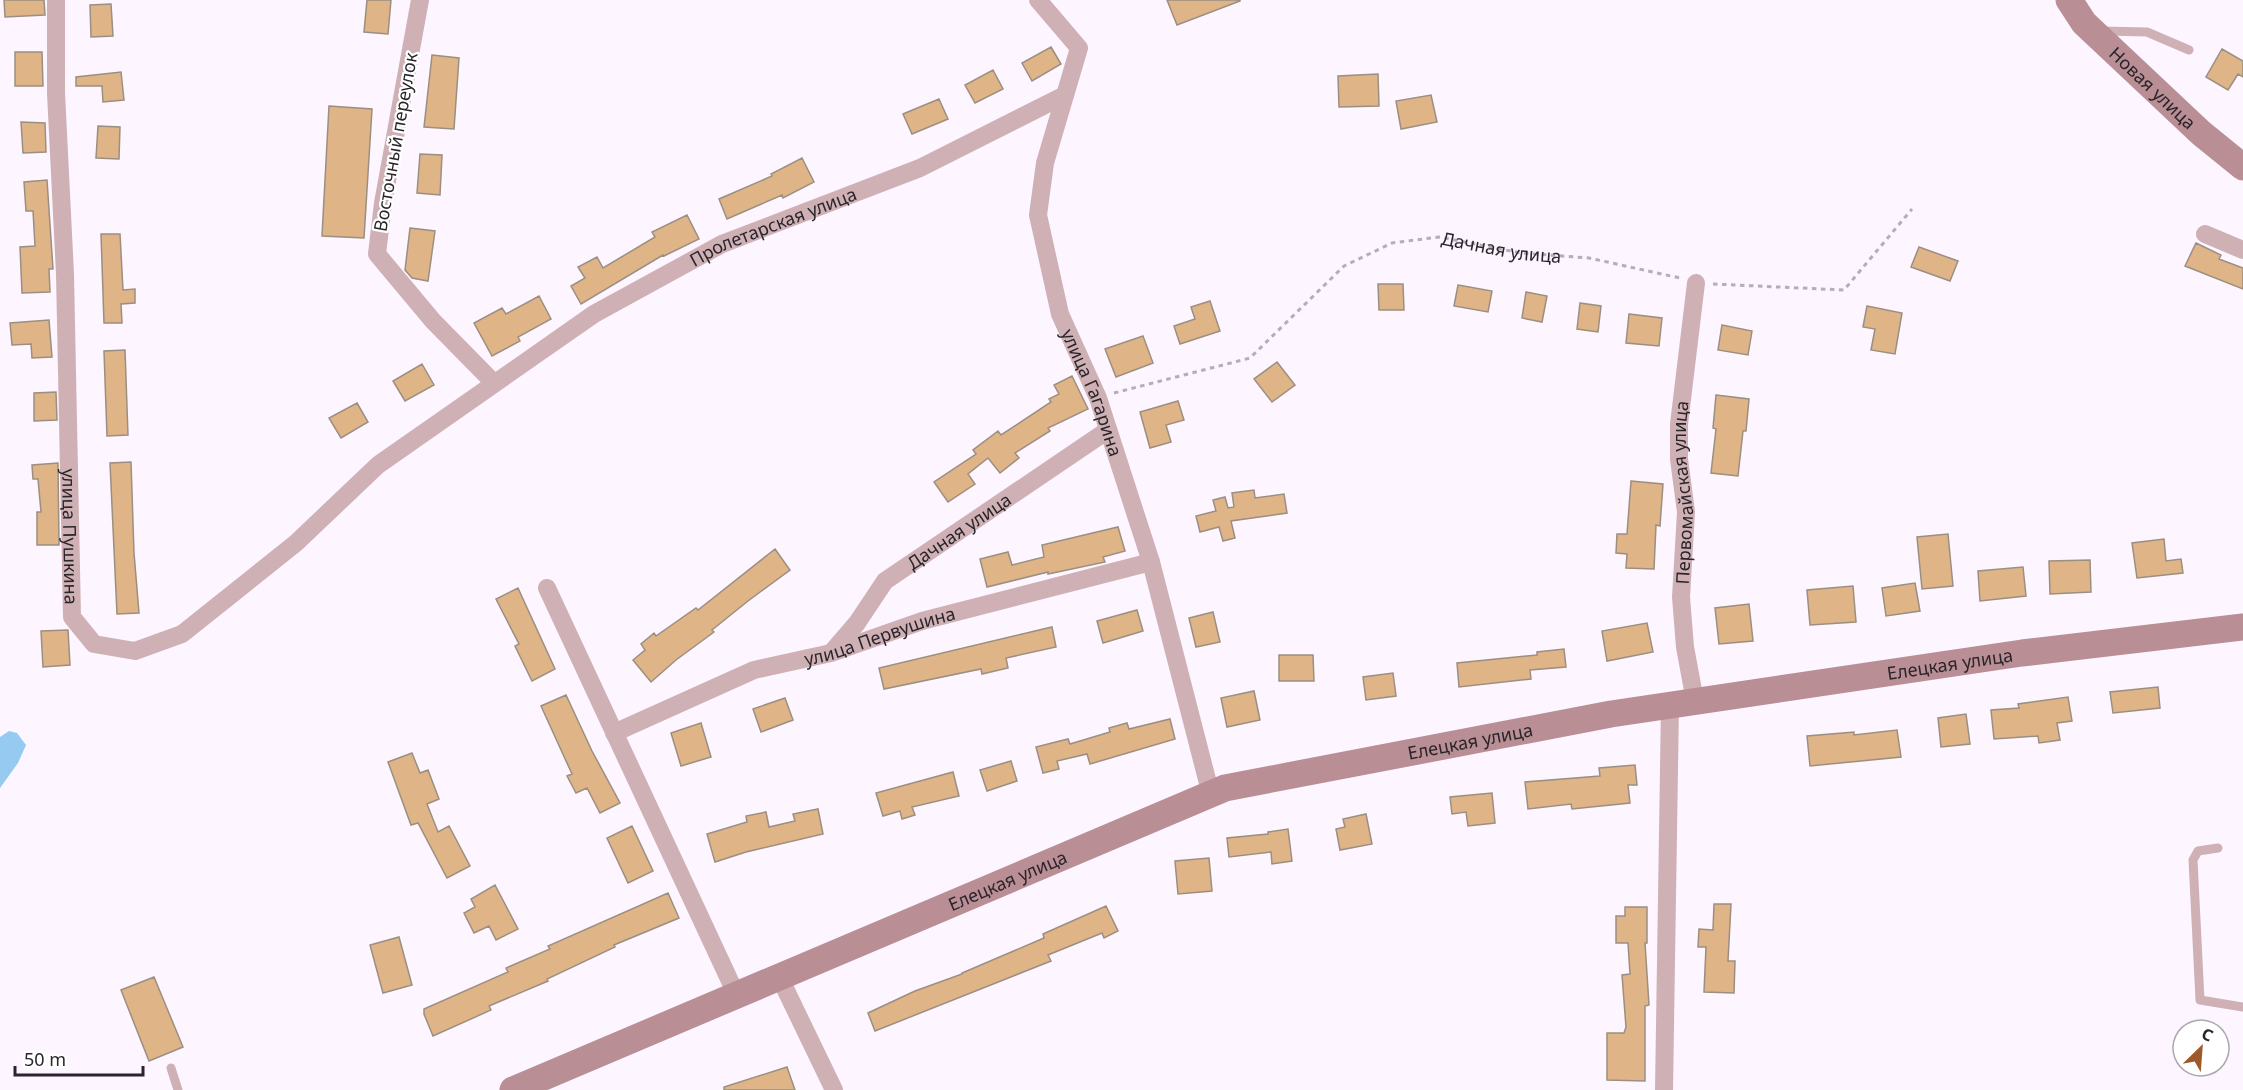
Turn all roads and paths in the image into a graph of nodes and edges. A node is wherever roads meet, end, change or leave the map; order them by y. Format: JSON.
{"nodes":[{"id":1,"x":56,"y":0,"type":"edge"},
{"id":2,"x":420,"y":0,"type":"edge"},
{"id":3,"x":1038,"y":0,"type":"edge"},
{"id":4,"x":2068,"y":0,"type":"edge"},
{"id":5,"x":2092,"y":31,"type":"junction"},
{"id":6,"x":2189,"y":50,"type":"dead end"},
{"id":7,"x":1065,"y":95,"type":"junction"},
{"id":8,"x":2243,"y":167,"type":"edge"},
{"id":9,"x":1912,"y":209,"type":"dead end"},
{"id":10,"x":2205,"y":234,"type":"dead end"},
{"id":11,"x":2243,"y":250,"type":"edge"},
{"id":12,"x":1696,"y":283,"type":"junction"},
{"id":13,"x":494,"y":383,"type":"junction"},
{"id":14,"x":1098,"y":398,"type":"junction"},
{"id":15,"x":1108,"y":430,"type":"junction"},
{"id":16,"x":1151,"y":562,"type":"junction"},
{"id":17,"x":547,"y":588,"type":"dead end"},
{"id":18,"x":2243,"y":627,"type":"edge"},
{"id":19,"x":831,"y":653,"type":"junction"},
{"id":20,"x":1683,"y":703,"type":"junction"},
{"id":21,"x":614,"y":733,"type":"junction"},
{"id":22,"x":1211,"y":795,"type":"junction"},
{"id":23,"x":2218,"y":848,"type":"dead end"},
{"id":24,"x":779,"y":976,"type":"junction"},
{"id":25,"x":736,"y":994,"type":"junction"},
{"id":26,"x":2243,"y":1007,"type":"edge"},
{"id":27,"x":171,"y":1068,"type":"dead end"},
{"id":28,"x":178,"y":1090,"type":"edge"},
{"id":29,"x":513,"y":1090,"type":"edge"},
{"id":30,"x":834,"y":1090,"type":"edge"},
{"id":31,"x":1664,"y":1090,"type":"edge"}],
"edges":[{"from":1,"to":13,"type":"street","name":"улица Пушкина"},
{"from":2,"to":13,"type":"street","name":"Восточный переулок"},
{"from":3,"to":7,"type":"street","name":"улица Гагарина"},
{"from":4,"to":5,"type":"main road","name":"Новая улица"},
{"from":5,"to":6,"type":"lane"},
{"from":5,"to":8,"type":"main road","name":"Новая улица"},
{"from":7,"to":13,"type":"street","name":"Пролетарская улица"},
{"from":7,"to":14,"type":"street","name":"улица Гагарина"},
{"from":9,"to":12,"type":"path","name":"Дачная улица"},
{"from":10,"to":11,"type":"street"},
{"from":12,"to":14,"type":"path","name":"Дачная улица"},
{"from":12,"to":20,"type":"street","name":"Первомайская улица"},
{"from":14,"to":15,"type":"street","name":"улица Гагарина"},
{"from":15,"to":16,"type":"street","name":"улица Гагарина"},
{"from":15,"to":19,"type":"street","name":"Дачная улица"},
{"from":16,"to":19,"type":"street","name":"улица Первушина"},
{"from":16,"to":22,"type":"street","name":"улица Гагарина"},
{"from":17,"to":21,"type":"street"},
{"from":18,"to":20,"type":"main road","name":"Елецкая улица"},
{"from":19,"to":21,"type":"street","name":"улица Первушина"},
{"from":20,"to":22,"type":"main road","name":"Елецкая улица"},
{"from":20,"to":31,"type":"street","name":"Первомайская улица"},
{"from":21,"to":25,"type":"street"},
{"from":22,"to":24,"type":"main road","name":"Елецкая улица"},
{"from":23,"to":26,"type":"lane"},
{"from":24,"to":25,"type":"main road","name":"Елецкая улица"},
{"from":24,"to":30,"type":"street"},
{"from":25,"to":29,"type":"main road","name":"Елецкая улица"},
{"from":27,"to":28,"type":"lane"}]}
